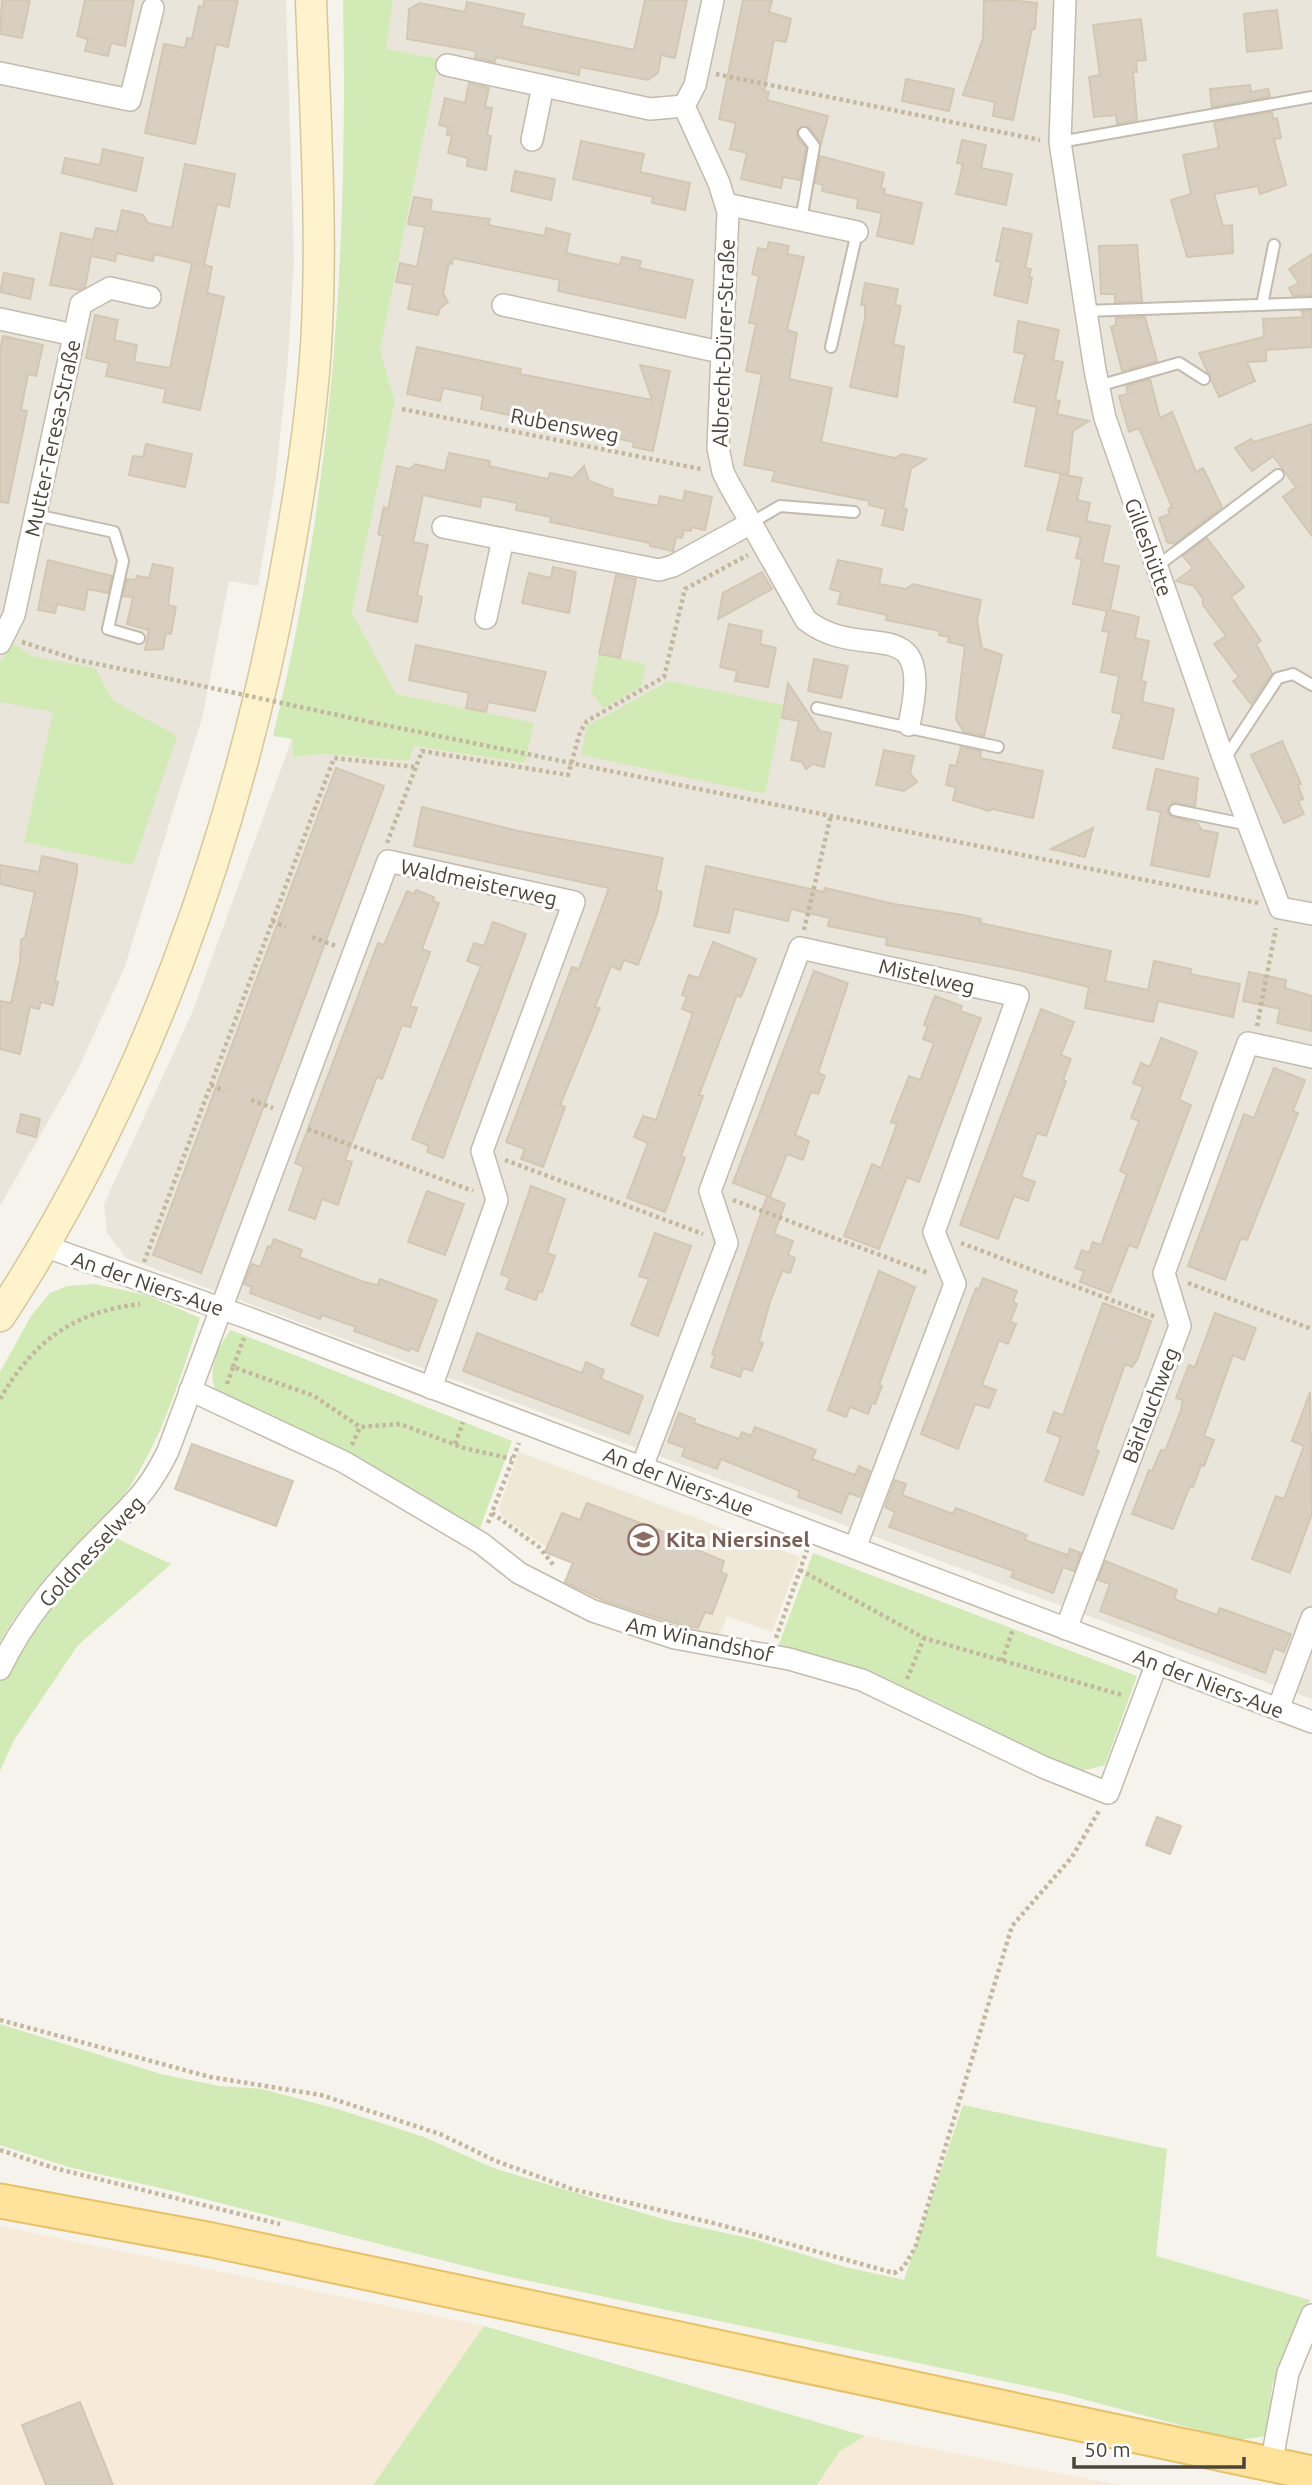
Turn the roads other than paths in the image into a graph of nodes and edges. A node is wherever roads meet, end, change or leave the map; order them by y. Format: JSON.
{"nodes":[{"id":1,"x":311,"y":0,"type":"edge"},
{"id":2,"x":713,"y":0,"type":"edge"},
{"id":3,"x":1065,"y":0,"type":"edge"},
{"id":4,"x":160,"y":4,"type":"edge"},
{"id":5,"x":447,"y":65,"type":"dead end"},
{"id":6,"x":0,"y":73,"type":"edge"},
{"id":7,"x":544,"y":86,"type":"junction"},
{"id":8,"x":1312,"y":97,"type":"edge"},
{"id":9,"x":684,"y":106,"type":"junction"},
{"id":10,"x":804,"y":133,"type":"dead end"},
{"id":11,"x":532,"y":140,"type":"dead end"},
{"id":12,"x":1060,"y":142,"type":"junction"},
{"id":13,"x":726,"y":204,"type":"junction"},
{"id":14,"x":801,"y":220,"type":"junction"},
{"id":15,"x":857,"y":232,"type":"joint"},
{"id":16,"x":1274,"y":245,"type":"dead end"},
{"id":17,"x":150,"y":297,"type":"dead end"},
{"id":18,"x":1312,"y":303,"type":"edge"},
{"id":19,"x":503,"y":305,"type":"dead end"},
{"id":20,"x":1262,"y":305,"type":"junction"},
{"id":21,"x":1085,"y":311,"type":"junction"},
{"id":22,"x":0,"y":319,"type":"edge"},
{"id":23,"x":74,"y":334,"type":"junction"},
{"id":24,"x":831,"y":347,"type":"dead end"},
{"id":25,"x":720,"y":352,"type":"junction"},
{"id":26,"x":1204,"y":379,"type":"dead end"},
{"id":27,"x":1098,"y":386,"type":"junction"},
{"id":28,"x":1278,"y":475,"type":"dead end"},
{"id":29,"x":854,"y":512,"type":"dead end"},
{"id":30,"x":36,"y":515,"type":"junction"},
{"id":31,"x":751,"y":523,"type":"junction"},
{"id":32,"x":443,"y":527,"type":"dead end"},
{"id":33,"x":503,"y":539,"type":"junction"},
{"id":34,"x":1156,"y":567,"type":"junction"},
{"id":35,"x":486,"y":618,"type":"dead end"},
{"id":36,"x":139,"y":638,"type":"dead end"},
{"id":37,"x":1,"y":642,"type":"edge"},
{"id":38,"x":1312,"y":685,"type":"edge"},
{"id":39,"x":817,"y":708,"type":"dead end"},
{"id":40,"x":909,"y":726,"type":"junction"},
{"id":41,"x":998,"y":747,"type":"dead end"},
{"id":42,"x":1224,"y":760,"type":"junction"},
{"id":43,"x":1175,"y":810,"type":"dead end"},
{"id":44,"x":1249,"y":825,"type":"junction"},
{"id":45,"x":1312,"y":914,"type":"edge"},
{"id":46,"x":1312,"y":1057,"type":"edge"},
{"id":47,"x":44,"y":1246,"type":"junction"},
{"id":48,"x":220,"y":1308,"type":"junction"},
{"id":49,"x":0,"y":1316,"type":"edge"},
{"id":50,"x":431,"y":1388,"type":"junction"},
{"id":51,"x":190,"y":1390,"type":"junction"},
{"id":52,"x":642,"y":1467,"type":"junction"},
{"id":53,"x":855,"y":1548,"type":"junction"},
{"id":54,"x":1312,"y":1618,"type":"edge"},
{"id":55,"x":1066,"y":1629,"type":"junction"},
{"id":56,"x":1157,"y":1663,"type":"junction"},
{"id":57,"x":0,"y":1669,"type":"edge"},
{"id":58,"x":1278,"y":1709,"type":"junction"},
{"id":59,"x":1312,"y":1722,"type":"edge"},
{"id":60,"x":0,"y":2201,"type":"edge"},
{"id":61,"x":1312,"y":2315,"type":"edge"},
{"id":62,"x":1271,"y":2465,"type":"junction"},
{"id":63,"x":1312,"y":2473,"type":"edge"}],
"edges":[{"from":1,"to":47,"type":"main road"},
{"from":2,"to":9,"type":"street"},
{"from":3,"to":12,"type":"street","name":"Gilleshütte"},
{"from":4,"to":6,"type":"street"},
{"from":5,"to":7,"type":"street"},
{"from":7,"to":9,"type":"street"},
{"from":7,"to":11,"type":"street"},
{"from":8,"to":12,"type":"lane"},
{"from":9,"to":13,"type":"street","name":"Albrecht-Dürer-Straße"},
{"from":10,"to":14,"type":"lane"},
{"from":12,"to":21,"type":"street","name":"Gilleshütte"},
{"from":13,"to":14,"type":"street"},
{"from":13,"to":25,"type":"street","name":"Albrecht-Dürer-Straße"},
{"from":14,"to":15,"type":"street"},
{"from":15,"to":24,"type":"lane"},
{"from":16,"to":20,"type":"lane"},
{"from":17,"to":23,"type":"street","name":"Mutter-Teresa-Straße"},
{"from":18,"to":20,"type":"lane"},
{"from":19,"to":25,"type":"street"},
{"from":20,"to":21,"type":"lane"},
{"from":21,"to":27,"type":"street","name":"Gilleshütte"},
{"from":22,"to":23,"type":"street"},
{"from":23,"to":30,"type":"street","name":"Mutter-Teresa-Straße"},
{"from":25,"to":31,"type":"street","name":"Albrecht-Dürer-Straße"},
{"from":26,"to":27,"type":"lane"},
{"from":27,"to":34,"type":"street","name":"Gilleshütte"},
{"from":28,"to":34,"type":"lane"},
{"from":29,"to":31,"type":"lane"},
{"from":30,"to":36,"type":"lane"},
{"from":30,"to":37,"type":"street","name":"Mutter-Teresa-Straße"},
{"from":31,"to":33,"type":"street"},
{"from":31,"to":40,"type":"street","name":"Albrecht-Dürer-Straße"},
{"from":32,"to":33,"type":"street"},
{"from":33,"to":35,"type":"street"},
{"from":34,"to":42,"type":"street","name":"Gilleshütte"},
{"from":38,"to":42,"type":"lane"},
{"from":39,"to":40,"type":"lane"},
{"from":40,"to":41,"type":"lane"},
{"from":42,"to":44,"type":"street","name":"Gilleshütte"},
{"from":43,"to":44,"type":"lane"},
{"from":44,"to":45,"type":"street","name":"Gilleshütte"},
{"from":46,"to":55,"type":"street","name":"Bärlauchweg"},
{"from":47,"to":48,"type":"street","name":"An der Niers-Aue"},
{"from":47,"to":49,"type":"main road"},
{"from":48,"to":50,"type":"street","name":"An der Niers-Aue"},
{"from":48,"to":50,"type":"street","name":"Waldmeisterweg"},
{"from":48,"to":51,"type":"street"},
{"from":50,"to":52,"type":"street","name":"An der Niers-Aue"},
{"from":51,"to":56,"type":"street","name":"Am Winandshof"},
{"from":51,"to":57,"type":"street","name":"Goldnesselweg"},
{"from":52,"to":53,"type":"street","name":"An der Niers-Aue"},
{"from":52,"to":53,"type":"street","name":"Mistelweg"},
{"from":53,"to":55,"type":"street","name":"An der Niers-Aue"},
{"from":54,"to":58,"type":"street"},
{"from":55,"to":56,"type":"street","name":"An der Niers-Aue"},
{"from":56,"to":58,"type":"street","name":"An der Niers-Aue"},
{"from":58,"to":59,"type":"street","name":"An der Niers-Aue"},
{"from":60,"to":62,"type":"main road"},
{"from":61,"to":62,"type":"street"},
{"from":62,"to":63,"type":"main road"}]}
